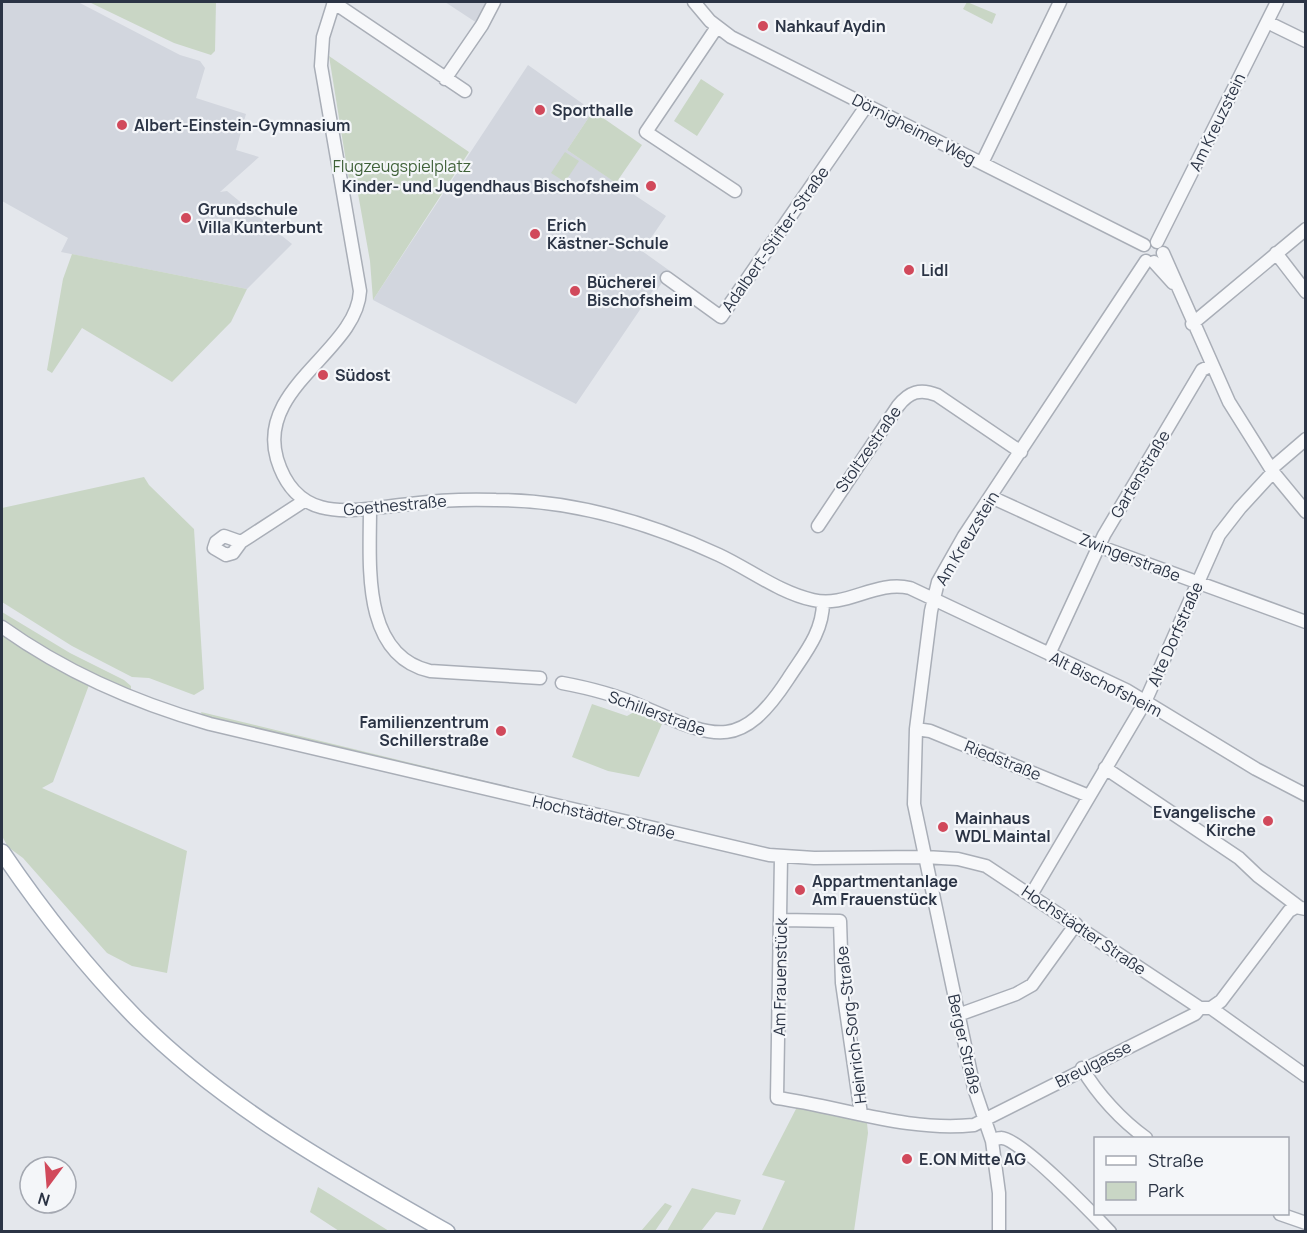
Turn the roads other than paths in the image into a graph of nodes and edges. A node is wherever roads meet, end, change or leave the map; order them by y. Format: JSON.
{"nodes":[{"id":1,"x":333,"y":2,"type":"edge"},
{"id":2,"x":494,"y":2,"type":"edge"},
{"id":3,"x":694,"y":2,"type":"edge"},
{"id":4,"x":1060,"y":2,"type":"edge"},
{"id":5,"x":1277,"y":2,"type":"edge"},
{"id":6,"x":1267,"y":22,"type":"junction"},
{"id":7,"x":717,"y":27,"type":"junction"},
{"id":8,"x":1305,"y":41,"type":"edge"},
{"id":9,"x":445,"y":79,"type":"junction"},
{"id":10,"x":465,"y":91,"type":"dead end"},
{"id":11,"x":867,"y":105,"type":"junction"},
{"id":12,"x":982,"y":163,"type":"junction"},
{"id":13,"x":735,"y":191,"type":"dead end"},
{"id":14,"x":1305,"y":229,"type":"edge"},
{"id":15,"x":1276,"y":253,"type":"junction"},
{"id":16,"x":1155,"y":255,"type":"junction"},
{"id":17,"x":667,"y":278,"type":"dead end"},
{"id":18,"x":1305,"y":292,"type":"edge"},
{"id":19,"x":1192,"y":324,"type":"junction"},
{"id":20,"x":1210,"y":366,"type":"junction"},
{"id":21,"x":1305,"y":440,"type":"edge"},
{"id":22,"x":1021,"y":452,"type":"junction"},
{"id":23,"x":1272,"y":471,"type":"junction"},
{"id":24,"x":991,"y":497,"type":"junction"},
{"id":25,"x":304,"y":501,"type":"junction"},
{"id":26,"x":369,"y":509,"type":"junction"},
{"id":27,"x":1305,"y":512,"type":"edge"},
{"id":28,"x":818,"y":526,"type":"dead end"},
{"id":29,"x":241,"y":542,"type":"dead end"},
{"id":30,"x":1098,"y":546,"type":"junction"},
{"id":31,"x":1197,"y":583,"type":"junction"},
{"id":32,"x":933,"y":597,"type":"junction"},
{"id":33,"x":823,"y":602,"type":"junction"},
{"id":34,"x":1305,"y":622,"type":"edge"},
{"id":35,"x":2,"y":627,"type":"edge"},
{"id":36,"x":1049,"y":654,"type":"junction"},
{"id":37,"x":540,"y":678,"type":"dead end"},
{"id":38,"x":562,"y":683,"type":"dead end"},
{"id":39,"x":1145,"y":702,"type":"junction"},
{"id":40,"x":916,"y":729,"type":"junction"},
{"id":41,"x":1105,"y":768,"type":"junction"},
{"id":42,"x":1305,"y":795,"type":"edge"},
{"id":43,"x":1089,"y":796,"type":"junction"},
{"id":44,"x":2,"y":852,"type":"edge"},
{"id":45,"x":781,"y":857,"type":"junction"},
{"id":46,"x":925,"y":857,"type":"junction"},
{"id":47,"x":1031,"y":895,"type":"junction"},
{"id":48,"x":1298,"y":909,"type":"edge"},
{"id":49,"x":782,"y":921,"type":"junction"},
{"id":50,"x":1076,"y":924,"type":"junction"},
{"id":51,"x":1201,"y":1007,"type":"junction"},
{"id":52,"x":958,"y":1015,"type":"junction"},
{"id":53,"x":1082,"y":1068,"type":"junction"},
{"id":54,"x":1305,"y":1076,"type":"edge"},
{"id":55,"x":777,"y":1098,"type":"joint"},
{"id":56,"x":861,"y":1114,"type":"junction"},
{"id":57,"x":985,"y":1121,"type":"junction"},
{"id":58,"x":1145,"y":1137,"type":"edge"},
{"id":59,"x":992,"y":1141,"type":"junction"},
{"id":60,"x":1283,"y":1215,"type":"edge"},
{"id":61,"x":1305,"y":1223,"type":"edge"},
{"id":62,"x":447,"y":1232,"type":"edge"},
{"id":63,"x":999,"y":1232,"type":"edge"},
{"id":64,"x":1110,"y":1232,"type":"edge"}],
"edges":[{"from":1,"to":9,"type":"street"},
{"from":1,"to":25,"type":"street"},
{"from":2,"to":9,"type":"street"},
{"from":3,"to":7,"type":"street","name":"Dörnigheimer Weg"},
{"from":4,"to":12,"type":"street"},
{"from":5,"to":6,"type":"street","name":"Am Kreuzstein"},
{"from":6,"to":8,"type":"street"},
{"from":6,"to":16,"type":"street","name":"Am Kreuzstein"},
{"from":7,"to":11,"type":"street","name":"Dörnigheimer Weg"},
{"from":7,"to":13,"type":"street"},
{"from":9,"to":10,"type":"street"},
{"from":11,"to":12,"type":"street","name":"Dörnigheimer Weg"},
{"from":11,"to":17,"type":"street","name":"Adalbert-Stifter-Straße"},
{"from":12,"to":16,"type":"street","name":"Dörnigheimer Weg"},
{"from":14,"to":15,"type":"street"},
{"from":15,"to":18,"type":"street"},
{"from":15,"to":19,"type":"street"},
{"from":16,"to":19,"type":"street"},
{"from":16,"to":22,"type":"street","name":"Am Kreuzstein"},
{"from":19,"to":20,"type":"street"},
{"from":20,"to":23,"type":"street"},
{"from":20,"to":30,"type":"street","name":"Gartenstraße"},
{"from":21,"to":23,"type":"street","name":"Alte Dorfstraße"},
{"from":22,"to":24,"type":"street","name":"Am Kreuzstein"},
{"from":22,"to":28,"type":"street","name":"Stoltzestraße"},
{"from":23,"to":27,"type":"street"},
{"from":23,"to":31,"type":"street","name":"Alte Dorfstraße"},
{"from":24,"to":30,"type":"street","name":"Zwingerstraße"},
{"from":24,"to":32,"type":"street","name":"Am Kreuzstein"},
{"from":25,"to":26,"type":"street","name":"Goethestraße"},
{"from":25,"to":29,"type":"street"},
{"from":26,"to":33,"type":"street","name":"Goethestraße"},
{"from":26,"to":37,"type":"street"},
{"from":30,"to":31,"type":"street","name":"Zwingerstraße"},
{"from":30,"to":36,"type":"street","name":"Gartenstraße"},
{"from":31,"to":34,"type":"street","name":"Zwingerstraße"},
{"from":31,"to":39,"type":"street","name":"Alte Dorfstraße"},
{"from":32,"to":33,"type":"street","name":"Goethestraße"},
{"from":32,"to":36,"type":"street","name":"Alt Bischofsheim"},
{"from":32,"to":40,"type":"street","name":"Am Kreuzstein"},
{"from":33,"to":38,"type":"street","name":"Schillerstraße"},
{"from":35,"to":45,"type":"street","name":"Hochstädter Straße"},
{"from":36,"to":39,"type":"street","name":"Alt Bischofsheim"},
{"from":39,"to":41,"type":"street","name":"Alte Dorfstraße"},
{"from":39,"to":42,"type":"street","name":"Alt Bischofsheim"},
{"from":40,"to":43,"type":"street","name":"Riedstraße"},
{"from":40,"to":46,"type":"street","name":"Am Kreuzstein"},
{"from":41,"to":43,"type":"street","name":"Alte Dorfstraße"},
{"from":41,"to":48,"type":"street"},
{"from":43,"to":47,"type":"street","name":"Alte Dorfstraße"},
{"from":44,"to":62,"type":"main road"},
{"from":45,"to":46,"type":"street","name":"Hochstädter Straße"},
{"from":45,"to":49,"type":"street","name":"Am Frauenstück"},
{"from":46,"to":47,"type":"street","name":"Hochstädter Straße"},
{"from":46,"to":52,"type":"street","name":"Berger Straße"},
{"from":47,"to":50,"type":"street","name":"Hochstädter Straße"},
{"from":48,"to":51,"type":"street","name":"Breulgasse"},
{"from":49,"to":55,"type":"street","name":"Am Frauenstück"},
{"from":49,"to":56,"type":"street","name":"Heinrich-Sorg-Straße"},
{"from":50,"to":51,"type":"street","name":"Hochstädter Straße"},
{"from":50,"to":52,"type":"street"},
{"from":51,"to":53,"type":"street","name":"Breulgasse"},
{"from":51,"to":54,"type":"street","name":"Hochstädter Straße"},
{"from":52,"to":57,"type":"street","name":"Berger Straße"},
{"from":53,"to":57,"type":"street","name":"Breulgasse"},
{"from":53,"to":58,"type":"street"},
{"from":55,"to":56,"type":"street","name":"Breulgasse"},
{"from":56,"to":57,"type":"street","name":"Breulgasse"},
{"from":57,"to":59,"type":"street","name":"Berger Straße"},
{"from":59,"to":63,"type":"street","name":"Berger Straße"},
{"from":59,"to":64,"type":"street"},
{"from":60,"to":61,"type":"street"}]}
